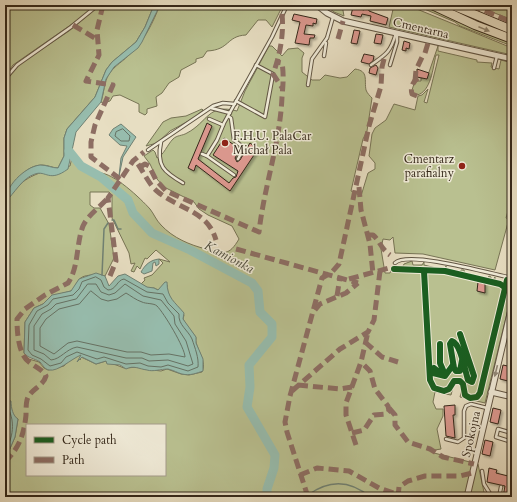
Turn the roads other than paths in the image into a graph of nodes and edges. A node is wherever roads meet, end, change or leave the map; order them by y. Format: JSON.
{"nodes":[{"id":1,"x":98,"y":5,"type":"edge"},
{"id":2,"x":287,"y":5,"type":"edge"},
{"id":3,"x":318,"y":5,"type":"edge"},
{"id":4,"x":322,"y":5,"type":"edge"},
{"id":5,"x":432,"y":5,"type":"edge"},
{"id":6,"x":452,"y":5,"type":"edge"},
{"id":7,"x":327,"y":13,"type":"junction"},
{"id":8,"x":333,"y":17,"type":"junction"},
{"id":9,"x":512,"y":30,"type":"edge"},
{"id":10,"x":396,"y":32,"type":"junction"},
{"id":11,"x":327,"y":38,"type":"junction"},
{"id":12,"x":512,"y":39,"type":"edge"},
{"id":13,"x":324,"y":56,"type":"dead end"},
{"id":14,"x":498,"y":56,"type":"junction"},
{"id":15,"x":512,"y":60,"type":"edge"},
{"id":16,"x":256,"y":65,"type":"junction"},
{"id":17,"x":370,"y":65,"type":"dead end"},
{"id":18,"x":390,"y":65,"type":"dead end"},
{"id":19,"x":494,"y":68,"type":"dead end"},
{"id":20,"x":5,"y":79,"type":"edge"},
{"id":21,"x":308,"y":86,"type":"dead end"},
{"id":22,"x":236,"y":103,"type":"junction"},
{"id":23,"x":210,"y":108,"type":"junction"},
{"id":24,"x":229,"y":115,"type":"junction"},
{"id":25,"x":209,"y":119,"type":"dead end"},
{"id":26,"x":223,"y":125,"type":"junction"},
{"id":27,"x":161,"y":142,"type":"junction"},
{"id":28,"x":148,"y":150,"type":"dead end"},
{"id":29,"x":202,"y":154,"type":"dead end"},
{"id":30,"x":207,"y":156,"type":"junction"},
{"id":31,"x":238,"y":158,"type":"dead end"},
{"id":32,"x":234,"y":175,"type":"dead end"},
{"id":33,"x":183,"y":183,"type":"dead end"},
{"id":34,"x":395,"y":263,"type":"dead end"},
{"id":35,"x":512,"y":278,"type":"edge"},
{"id":36,"x":512,"y":305,"type":"edge"},
{"id":37,"x":491,"y":392,"type":"junction"},
{"id":38,"x":512,"y":397,"type":"edge"},
{"id":39,"x":487,"y":408,"type":"junction"},
{"id":40,"x":512,"y":433,"type":"edge"},
{"id":41,"x":446,"y":439,"type":"dead end"},
{"id":42,"x":512,"y":442,"type":"edge"},
{"id":43,"x":482,"y":471,"type":"dead end"},
{"id":44,"x":501,"y":487,"type":"dead end"},
{"id":45,"x":467,"y":497,"type":"edge"},
{"id":46,"x":492,"y":497,"type":"edge"},
{"id":47,"x":499,"y":497,"type":"edge"}],
"edges":[{"from":1,"to":20,"type":"lane"},
{"from":2,"to":16,"type":"lane"},
{"from":3,"to":7,"type":"street","name":"Cmentarna"},
{"from":4,"to":7,"type":"street","name":"Cmentarna"},
{"from":5,"to":12,"type":"main road","one_way":true},
{"from":6,"to":9,"type":"main road"},
{"from":7,"to":8,"type":"street","name":"Cmentarna"},
{"from":8,"to":10,"type":"street","name":"Cmentarna"},
{"from":8,"to":11,"type":"lane"},
{"from":10,"to":14,"type":"street","name":"Cmentarna"},
{"from":10,"to":17,"type":"lane"},
{"from":10,"to":18,"type":"lane"},
{"from":11,"to":13,"type":"lane"},
{"from":11,"to":21,"type":"lane"},
{"from":14,"to":15,"type":"street","name":"Cmentarna"},
{"from":14,"to":19,"type":"lane"},
{"from":16,"to":22,"type":"lane"},
{"from":16,"to":22,"type":"lane"},
{"from":22,"to":23,"type":"lane"},
{"from":22,"to":24,"type":"lane"},
{"from":23,"to":24,"type":"lane"},
{"from":23,"to":27,"type":"lane"},
{"from":24,"to":26,"type":"lane"},
{"from":24,"to":31,"type":"lane"},
{"from":25,"to":26,"type":"lane"},
{"from":26,"to":30,"type":"lane"},
{"from":27,"to":28,"type":"lane"},
{"from":27,"to":33,"type":"lane"},
{"from":29,"to":30,"type":"lane"},
{"from":30,"to":32,"type":"lane"},
{"from":34,"to":35,"type":"lane"},
{"from":36,"to":37,"type":"street","name":"Spokojna","one_way":true},
{"from":37,"to":38,"type":"street"},
{"from":37,"to":39,"type":"street","name":"Spokojna"},
{"from":39,"to":41,"type":"lane"},
{"from":39,"to":45,"type":"street","name":"Spokojna"},
{"from":40,"to":42,"type":"lane"},
{"from":43,"to":46,"type":"lane"},
{"from":44,"to":47,"type":"lane"}]}
